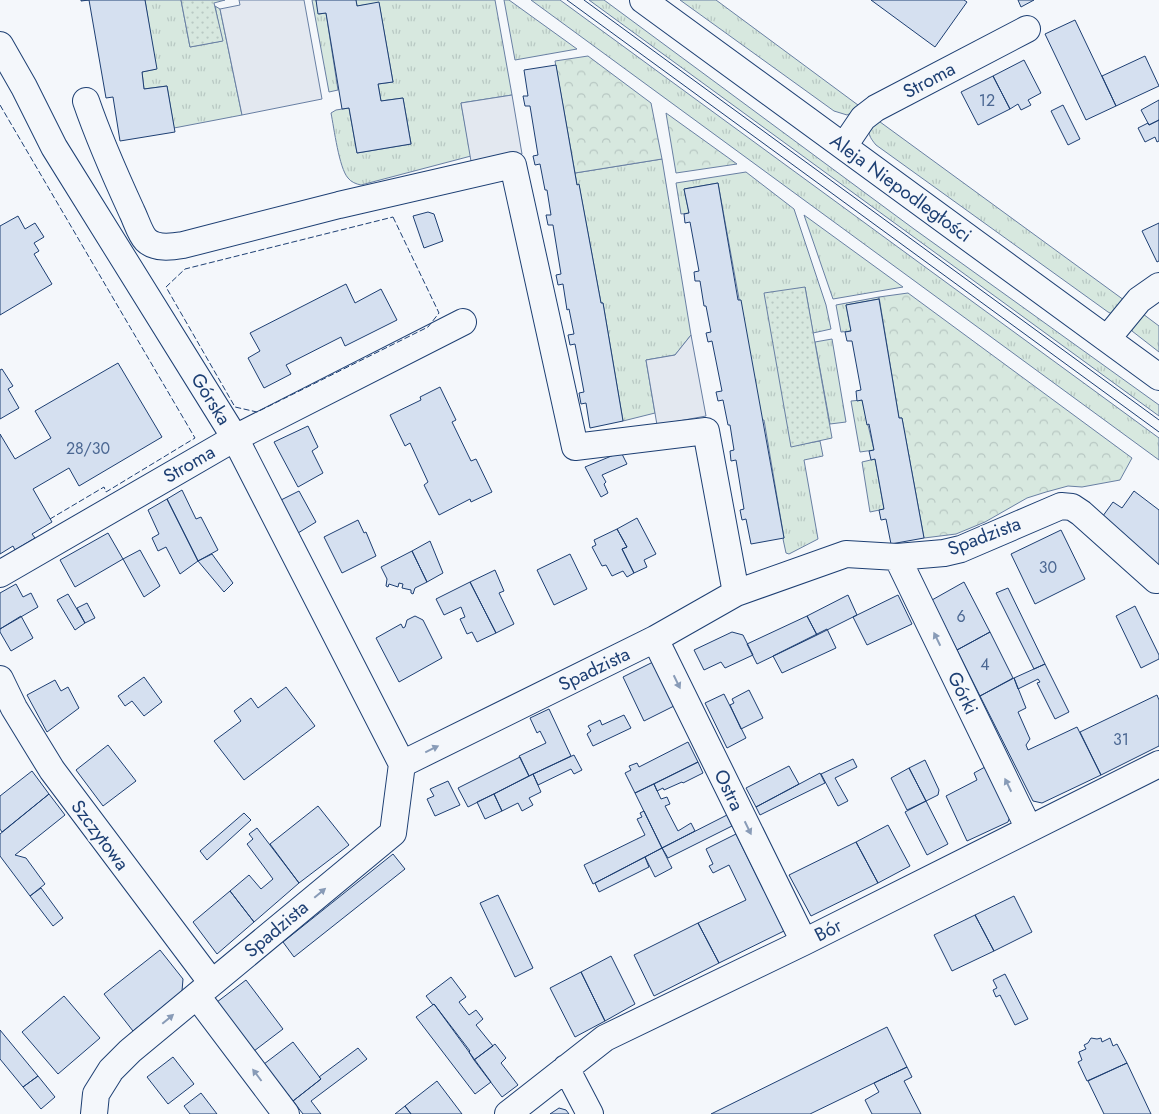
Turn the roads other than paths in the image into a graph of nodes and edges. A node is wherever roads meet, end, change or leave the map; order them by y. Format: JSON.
{"nodes":[{"id":1,"x":644,"y":0,"type":"edge"},
{"id":2,"x":1027,"y":29,"type":"dead end"},
{"id":3,"x":0,"y":45,"type":"edge"},
{"id":4,"x":86,"y":101,"type":"dead end"},
{"id":5,"x":844,"y":146,"type":"junction"},
{"id":6,"x":1159,"y":286,"type":"edge"},
{"id":7,"x":463,"y":322,"type":"dead end"},
{"id":8,"x":1107,"y":340,"type":"junction"},
{"id":9,"x":1159,"y":377,"type":"edge"},
{"id":10,"x":235,"y":438,"type":"junction"},
{"id":11,"x":897,"y":557,"type":"junction"},
{"id":12,"x":0,"y":574,"type":"edge"},
{"id":13,"x":1156,"y":580,"type":"dead end"},
{"id":14,"x":736,"y":594,"type":"junction"},
{"id":15,"x":655,"y":638,"type":"junction"},
{"id":16,"x":0,"y":679,"type":"edge"},
{"id":17,"x":402,"y":764,"type":"junction"},
{"id":18,"x":1159,"y":764,"type":"edge"},
{"id":19,"x":1029,"y":829,"type":"junction"},
{"id":20,"x":804,"y":942,"type":"junction"},
{"id":21,"x":204,"y":989,"type":"junction"},
{"id":22,"x":566,"y":1068,"type":"junction"},
{"id":23,"x":94,"y":1114,"type":"edge"},
{"id":24,"x":286,"y":1114,"type":"edge"},
{"id":25,"x":508,"y":1114,"type":"edge"},
{"id":26,"x":590,"y":1114,"type":"edge"}],
"edges":[{"from":1,"to":5,"type":"street","name":"Aleja Niepodległości"},
{"from":2,"to":5,"type":"street","name":"Stroma"},
{"from":3,"to":10,"type":"street","name":"Górska"},
{"from":4,"to":14,"type":"street"},
{"from":5,"to":8,"type":"street","name":"Aleja Niepodległości"},
{"from":6,"to":8,"type":"street"},
{"from":7,"to":10,"type":"street","name":"Stroma"},
{"from":8,"to":9,"type":"street","name":"Aleja Niepodległości"},
{"from":10,"to":12,"type":"street","name":"Stroma"},
{"from":10,"to":17,"type":"street","name":"Górska"},
{"from":11,"to":13,"type":"street","name":"Spadzista"},
{"from":11,"to":14,"type":"street","name":"Spadzista"},
{"from":19,"to":11,"type":"street","name":"Górki","one_way":true},
{"from":14,"to":15,"type":"street","name":"Spadzista"},
{"from":17,"to":15,"type":"street","name":"Spadzista","one_way":true},
{"from":15,"to":20,"type":"street","name":"Ostra","one_way":true},
{"from":16,"to":21,"type":"street","name":"Szczytowa"},
{"from":21,"to":17,"type":"street","name":"Spadzista","one_way":true},
{"from":18,"to":19,"type":"street","name":"Bór"},
{"from":19,"to":20,"type":"street","name":"Bór"},
{"from":20,"to":22,"type":"street","name":"Bór"},
{"from":23,"to":21,"type":"street","name":"Spadzista","one_way":true},
{"from":24,"to":21,"type":"street","name":"Szczytowa","one_way":true},
{"from":22,"to":25,"type":"street","name":"Bór"},
{"from":22,"to":26,"type":"street"}]}
